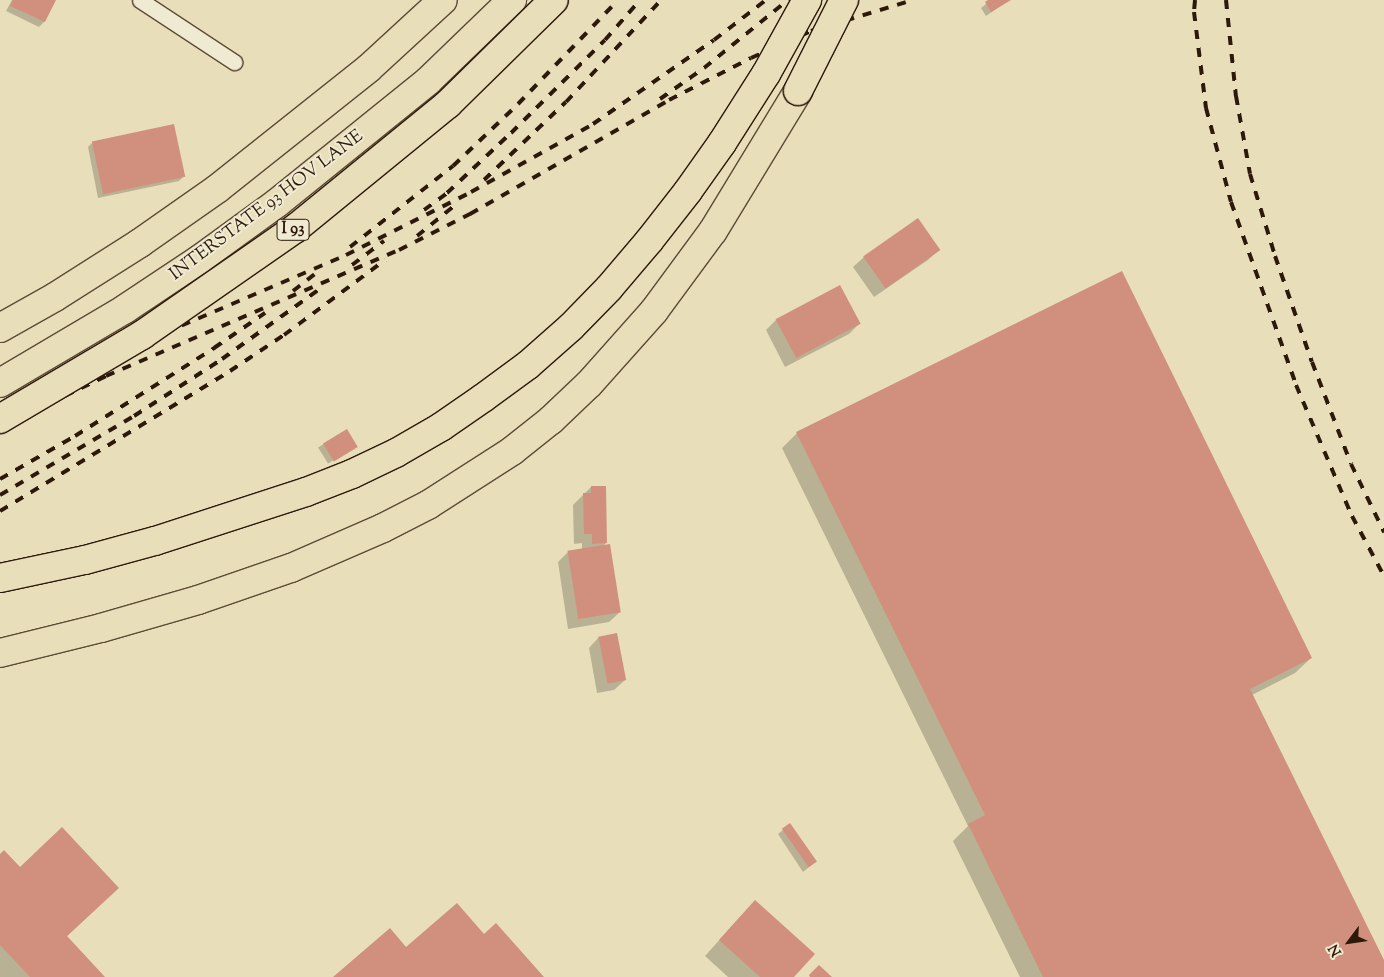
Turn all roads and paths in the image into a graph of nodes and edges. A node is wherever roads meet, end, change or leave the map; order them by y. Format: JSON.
{"nodes":[{"id":1,"x":140,"y":0,"type":"edge"},
{"id":2,"x":442,"y":0,"type":"edge"},
{"id":3,"x":512,"y":0,"type":"edge"},
{"id":4,"x":542,"y":0,"type":"edge"},
{"id":5,"x":554,"y":0,"type":"edge"},
{"id":6,"x":807,"y":0,"type":"edge"},
{"id":7,"x":844,"y":0,"type":"edge"},
{"id":8,"x":234,"y":62,"type":"dead end"},
{"id":9,"x":0,"y":328,"type":"edge"},
{"id":10,"x":0,"y":383,"type":"edge"},
{"id":11,"x":0,"y":407,"type":"edge"},
{"id":12,"x":0,"y":419,"type":"edge"},
{"id":13,"x":0,"y":578,"type":"edge"},
{"id":14,"x":0,"y":653,"type":"edge"}],
"edges":[{"from":1,"to":8,"type":"lane"},
{"from":2,"to":9,"type":"highway"},
{"from":3,"to":10,"type":"highway","name":"INTERSTATE 93 HOV LANE","number":"I 93"},
{"from":4,"to":11,"type":"highway","number":"I 93"},
{"from":5,"to":12,"type":"highway","number":"I 93","bridge":true},
{"from":6,"to":13,"type":"highway","bridge":true},
{"from":7,"to":14,"type":"highway","bridge":true}]}
